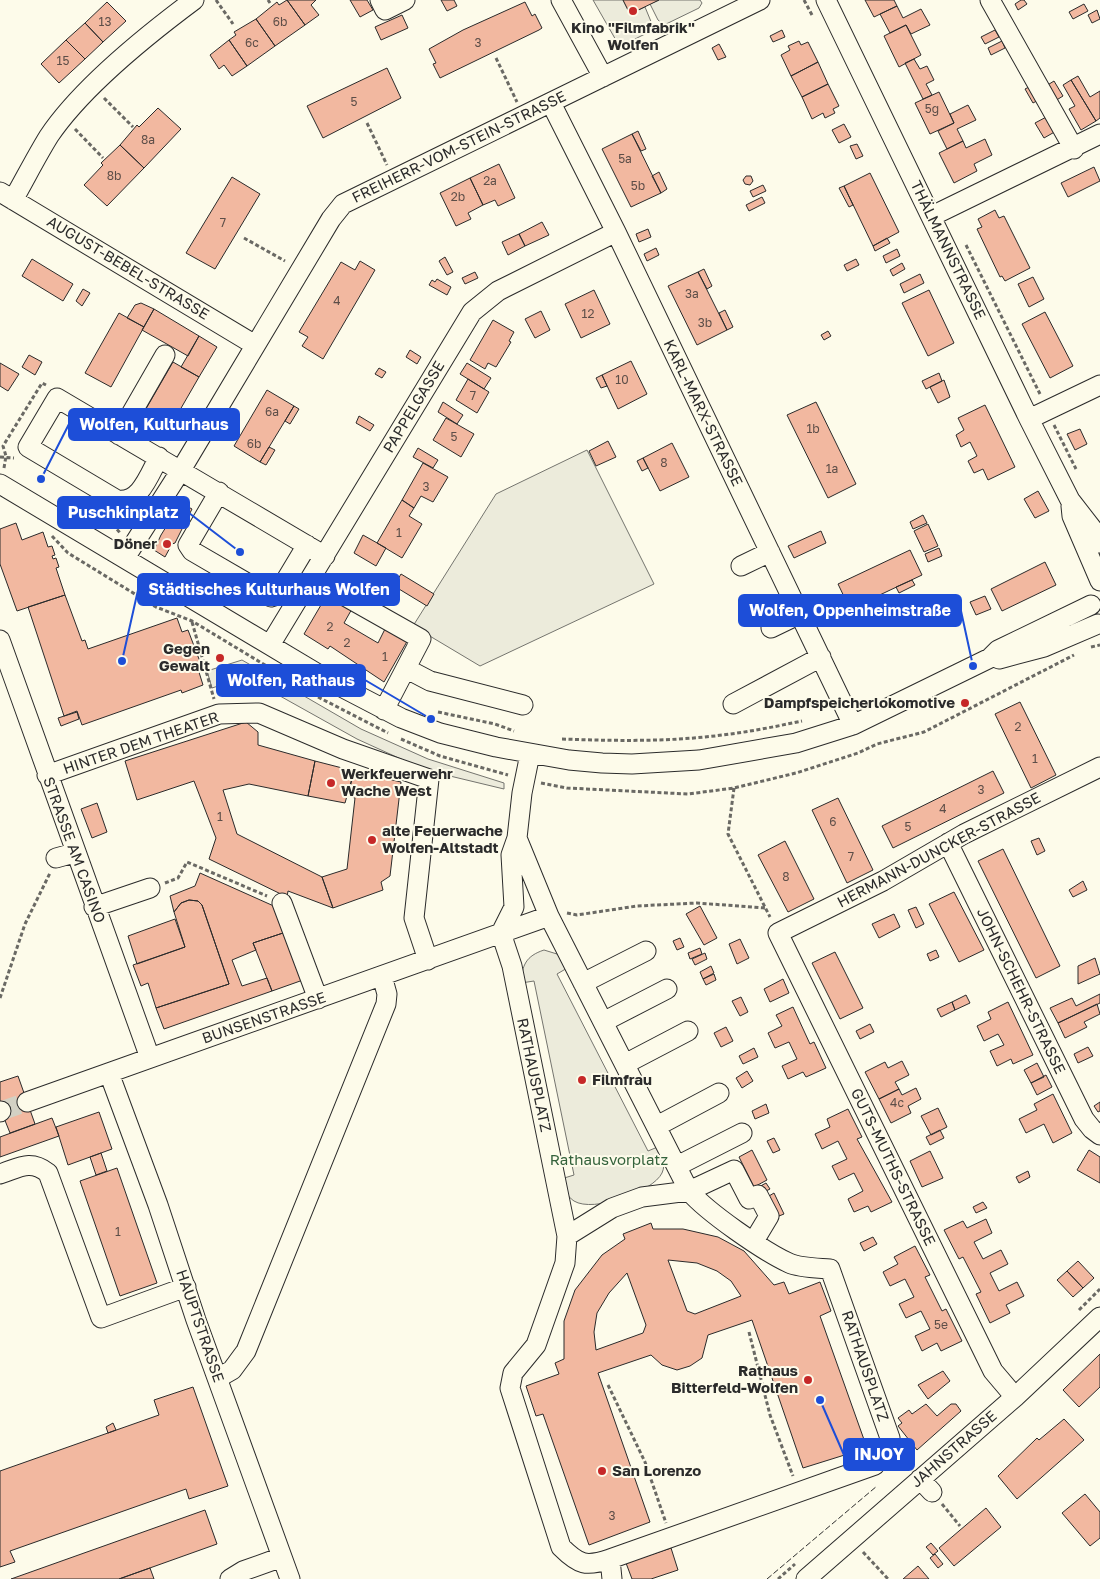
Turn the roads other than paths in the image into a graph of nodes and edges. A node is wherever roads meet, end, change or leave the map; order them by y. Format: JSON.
{"nodes":[{"id":1,"x":194,"y":0,"type":"edge"},
{"id":2,"x":380,"y":0,"type":"edge"},
{"id":3,"x":405,"y":0,"type":"edge"},
{"id":4,"x":561,"y":0,"type":"edge"},
{"id":5,"x":760,"y":0,"type":"edge"},
{"id":6,"x":826,"y":0,"type":"edge"},
{"id":7,"x":990,"y":0,"type":"edge"},
{"id":8,"x":603,"y":76,"type":"junction"},
{"id":9,"x":551,"y":103,"type":"junction"},
{"id":10,"x":1100,"y":134,"type":"edge"},
{"id":11,"x":1074,"y":149,"type":"junction"},
{"id":12,"x":6,"y":196,"type":"edge"},
{"id":13,"x":932,"y":216,"type":"junction"},
{"id":14,"x":616,"y":232,"type":"junction"},
{"id":15,"x":255,"y":345,"type":"junction"},
{"id":16,"x":165,"y":354,"type":"dead end"},
{"id":17,"x":1100,"y":385,"type":"edge"},
{"id":18,"x":1029,"y":419,"type":"junction"},
{"id":19,"x":120,"y":435,"type":"junction"},
{"id":20,"x":159,"y":457,"type":"junction"},
{"id":21,"x":181,"y":470,"type":"junction"},
{"id":22,"x":0,"y":484,"type":"edge"},
{"id":23,"x":218,"y":492,"type":"junction"},
{"id":24,"x":1070,"y":500,"type":"junction"},
{"id":25,"x":1100,"y":542,"type":"edge"},
{"id":26,"x":307,"y":545,"type":"junction"},
{"id":27,"x":770,"y":552,"type":"junction"},
{"id":28,"x":325,"y":556,"type":"junction"},
{"id":29,"x":125,"y":558,"type":"junction"},
{"id":30,"x":741,"y":566,"type":"dead end"},
{"id":31,"x":313,"y":578,"type":"junction"},
{"id":32,"x":1100,"y":583,"type":"edge"},
{"id":33,"x":1091,"y":605,"type":"junction"},
{"id":34,"x":800,"y":614,"type":"junction"},
{"id":35,"x":1099,"y":626,"type":"edge"},
{"id":36,"x":771,"y":628,"type":"dead end"},
{"id":37,"x":0,"y":640,"type":"edge"},
{"id":38,"x":270,"y":644,"type":"junction"},
{"id":39,"x":821,"y":657,"type":"junction"},
{"id":40,"x":990,"y":658,"type":"junction"},
{"id":41,"x":407,"y":669,"type":"junction"},
{"id":42,"x":733,"y":704,"type":"dead end"},
{"id":43,"x":523,"y":705,"type":"dead end"},
{"id":44,"x":384,"y":710,"type":"junction"},
{"id":45,"x":853,"y":725,"type":"junction"},
{"id":46,"x":530,"y":754,"type":"junction"},
{"id":47,"x":1100,"y":767,"type":"edge"},
{"id":48,"x":47,"y":775,"type":"junction"},
{"id":49,"x":517,"y":838,"type":"junction"},
{"id":50,"x":948,"y":843,"type":"junction"},
{"id":51,"x":74,"y":852,"type":"junction"},
{"id":52,"x":56,"y":858,"type":"road end"},
{"id":53,"x":150,"y":888,"type":"road end"},
{"id":54,"x":282,"y":903,"type":"road end"},
{"id":55,"x":94,"y":907,"type":"junction"},
{"id":56,"x":548,"y":913,"type":"junction"},
{"id":57,"x":501,"y":933,"type":"junction"},
{"id":58,"x":778,"y":933,"type":"joint"},
{"id":59,"x":646,"y":951,"type":"dead end"},
{"id":60,"x":428,"y":960,"type":"junction"},
{"id":61,"x":382,"y":976,"type":"junction"},
{"id":62,"x":583,"y":983,"type":"junction"},
{"id":63,"x":667,"y":989,"type":"dead end"},
{"id":64,"x":318,"y":999,"type":"junction"},
{"id":65,"x":604,"y":1022,"type":"junction"},
{"id":66,"x":688,"y":1030,"type":"dead end"},
{"id":67,"x":150,"y":1058,"type":"junction"},
{"id":68,"x":625,"y":1064,"type":"junction"},
{"id":69,"x":108,"y":1073,"type":"junction"},
{"id":70,"x":719,"y":1093,"type":"dead end"},
{"id":71,"x":27,"y":1102,"type":"tunnel mouth"},
{"id":72,"x":657,"y":1126,"type":"junction"},
{"id":73,"x":742,"y":1133,"type":"dead end"},
{"id":74,"x":1100,"y":1135,"type":"edge"},
{"id":75,"x":676,"y":1166,"type":"junction"},
{"id":76,"x":0,"y":1174,"type":"edge"},
{"id":77,"x":689,"y":1191,"type":"junction"},
{"id":78,"x":567,"y":1236,"type":"junction"},
{"id":79,"x":754,"y":1241,"type":"junction"},
{"id":80,"x":186,"y":1287,"type":"junction"},
{"id":81,"x":1100,"y":1317,"type":"edge"},
{"id":82,"x":218,"y":1378,"type":"junction"},
{"id":83,"x":1015,"y":1397,"type":"junction"},
{"id":84,"x":282,"y":1557,"type":"junction"},
{"id":85,"x":610,"y":1559,"type":"junction"},
{"id":86,"x":816,"y":1575,"type":"edge"},
{"id":87,"x":230,"y":1579,"type":"edge"},
{"id":88,"x":290,"y":1579,"type":"edge"},
{"id":89,"x":612,"y":1579,"type":"edge"}],
"edges":[{"from":1,"to":12,"type":"street"},
{"from":2,"to":3,"type":"street"},
{"from":4,"to":8,"type":"street"},
{"from":5,"to":8,"type":"street","name":"FREIHERR-VOM-STEIN-STRASSE"},
{"from":6,"to":13,"type":"street","name":"THÄLMANNSTRASSE"},
{"from":7,"to":11,"type":"street"},
{"from":8,"to":9,"type":"street","name":"FREIHERR-VOM-STEIN-STRASSE"},
{"from":9,"to":14,"type":"street","name":"KARL-MARX-STRASSE"},
{"from":9,"to":15,"type":"street","name":"FREIHERR-VOM-STEIN-STRASSE"},
{"from":10,"to":11,"type":"street"},
{"from":11,"to":13,"type":"street"},
{"from":12,"to":15,"type":"street","name":"AUGUST-BEBEL-STRASSE"},
{"from":13,"to":18,"type":"street","name":"THÄLMANNSTRASSE"},
{"from":14,"to":27,"type":"street","name":"KARL-MARX-STRASSE"},
{"from":14,"to":28,"type":"street","name":"PAPPELGASSE"},
{"from":15,"to":21,"type":"street","name":"FREIHERR-VOM-STEIN-STRASSE"},
{"from":16,"to":19,"type":"street"},
{"from":17,"to":18,"type":"street"},
{"from":18,"to":24,"type":"street","name":"THÄLMANNSTRASSE"},
{"from":19,"to":20,"type":"street"},
{"from":19,"to":20,"type":"street"},
{"from":20,"to":21,"type":"street"},
{"from":21,"to":23,"type":"street"},
{"from":21,"to":29,"type":"street","name":"FREIHERR-VOM-STEIN-STRASSE"},
{"from":22,"to":29,"type":"street"},
{"from":23,"to":26,"type":"street"},
{"from":23,"to":26,"type":"street"},
{"from":24,"to":25,"type":"street","name":"THÄLMANNSTRASSE"},
{"from":24,"to":32,"type":"street","name":"THÄLMANNSTRASSE"},
{"from":26,"to":28,"type":"street"},
{"from":27,"to":30,"type":"street"},
{"from":27,"to":34,"type":"street","name":"KARL-MARX-STRASSE"},
{"from":28,"to":31,"type":"street","name":"PAPPELGASSE"},
{"from":29,"to":38,"type":"street"},
{"from":31,"to":38,"type":"street","name":"PAPPELGASSE"},
{"from":31,"to":41,"type":"street"},
{"from":32,"to":33,"type":"street"},
{"from":33,"to":35,"type":"street"},
{"from":33,"to":40,"type":"street"},
{"from":34,"to":36,"type":"street"},
{"from":34,"to":39,"type":"street","name":"KARL-MARX-STRASSE"},
{"from":35,"to":40,"type":"street"},
{"from":37,"to":48,"type":"street","name":"STRASSE AM CASINO"},
{"from":38,"to":44,"type":"street"},
{"from":39,"to":42,"type":"street"},
{"from":39,"to":45,"type":"street","name":"KARL-MARX-STRASSE"},
{"from":40,"to":45,"type":"street"},
{"from":41,"to":43,"type":"street"},
{"from":41,"to":44,"type":"street"},
{"from":44,"to":46,"type":"street"},
{"from":45,"to":46,"type":"street"},
{"from":46,"to":49,"type":"street"},
{"from":47,"to":50,"type":"street","name":"HERMANN-DUNCKER-STRASSE"},
{"from":48,"to":51,"type":"street","name":"STRASSE AM CASINO"},
{"from":48,"to":60,"type":"street","name":"HINTER DEM THEATER"},
{"from":49,"to":56,"type":"street"},
{"from":49,"to":57,"type":"street"},
{"from":50,"to":58,"type":"street","name":"HERMANN-DUNCKER-STRASSE"},
{"from":50,"to":74,"type":"street","name":"JOHN-SCHEHR-STRASSE"},
{"from":51,"to":52,"type":"street"},
{"from":51,"to":55,"type":"street","name":"STRASSE AM CASINO"},
{"from":53,"to":55,"type":"street"},
{"from":54,"to":64,"type":"street"},
{"from":55,"to":67,"type":"street","name":"STRASSE AM CASINO"},
{"from":56,"to":57,"type":"street","name":"BUNSENSTRASSE"},
{"from":56,"to":62,"type":"street","name":"RATHAUSPLATZ"},
{"from":57,"to":60,"type":"street","name":"BUNSENSTRASSE"},
{"from":57,"to":78,"type":"street","name":"RATHAUSPLATZ"},
{"from":58,"to":83,"type":"street","name":"GUTS-MUTHS-STRASSE"},
{"from":59,"to":62,"type":"street"},
{"from":60,"to":61,"type":"street","name":"BUNSENSTRASSE"},
{"from":61,"to":64,"type":"street","name":"BUNSENSTRASSE"},
{"from":61,"to":82,"type":"street"},
{"from":62,"to":65,"type":"street","name":"RATHAUSPLATZ"},
{"from":63,"to":65,"type":"street"},
{"from":64,"to":67,"type":"street","name":"BUNSENSTRASSE"},
{"from":65,"to":68,"type":"street","name":"RATHAUSPLATZ"},
{"from":66,"to":68,"type":"street"},
{"from":67,"to":69,"type":"street","name":"BUNSENSTRASSE"},
{"from":68,"to":72,"type":"street","name":"RATHAUSPLATZ"},
{"from":69,"to":71,"type":"street","name":"BUNSENSTRASSE"},
{"from":69,"to":80,"type":"street","name":"HAUPTSTRASSE"},
{"from":70,"to":72,"type":"street"},
{"from":72,"to":75,"type":"street","name":"RATHAUSPLATZ"},
{"from":73,"to":75,"type":"street"},
{"from":75,"to":77,"type":"street","name":"RATHAUSPLATZ"},
{"from":76,"to":80,"type":"street"},
{"from":77,"to":78,"type":"street"},
{"from":77,"to":79,"type":"street","name":"RATHAUSPLATZ"},
{"from":77,"to":79,"type":"street"},
{"from":78,"to":85,"type":"street","name":"RATHAUSPLATZ"},
{"from":79,"to":85,"type":"street","name":"RATHAUSPLATZ"},
{"from":80,"to":82,"type":"street","name":"HAUPTSTRASSE"},
{"from":81,"to":83,"type":"street","name":"JAHNSTRASSE"},
{"from":82,"to":84,"type":"street","name":"HAUPTSTRASSE"},
{"from":83,"to":86,"type":"street","name":"JAHNSTRASSE"},
{"from":84,"to":87,"type":"street"},
{"from":84,"to":88,"type":"street","name":"HAUPTSTRASSE"},
{"from":85,"to":89,"type":"street"}]}
